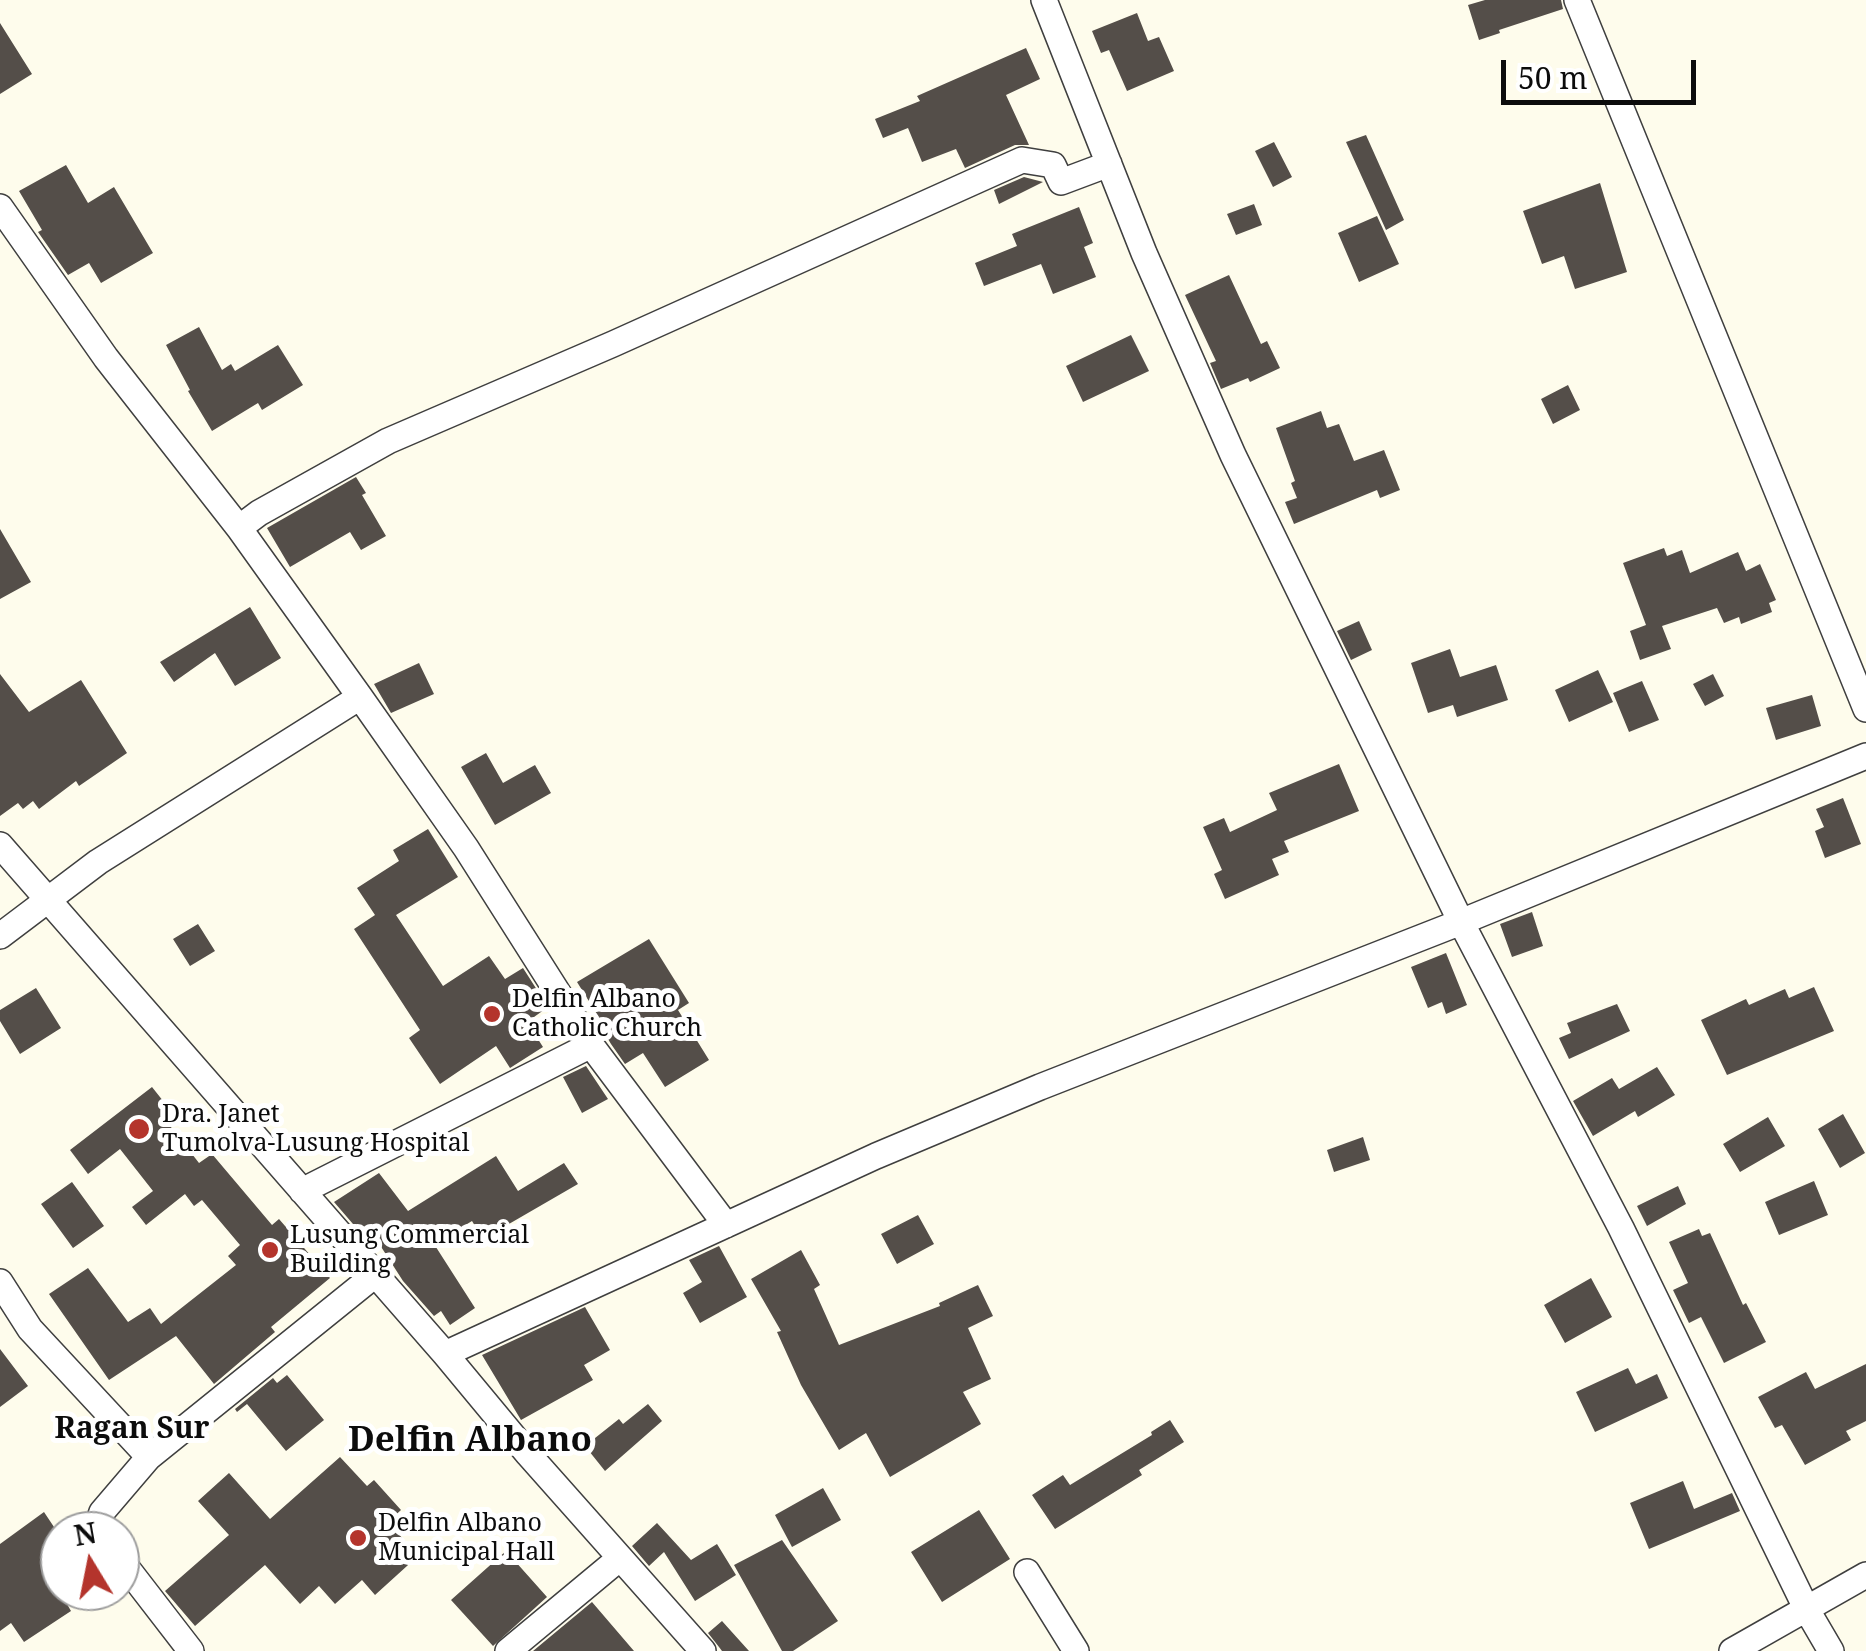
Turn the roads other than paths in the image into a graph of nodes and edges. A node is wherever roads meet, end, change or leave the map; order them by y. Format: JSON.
{"nodes":[{"id":1,"x":1044,"y":0,"type":"edge"},
{"id":2,"x":1577,"y":0,"type":"edge"},
{"id":3,"x":1109,"y":164,"type":"junction"},
{"id":4,"x":0,"y":206,"type":"edge"},
{"id":5,"x":239,"y":528,"type":"junction"},
{"id":6,"x":360,"y":697,"type":"junction"},
{"id":7,"x":1866,"y":709,"type":"edge"},
{"id":8,"x":1866,"y":756,"type":"edge"},
{"id":9,"x":0,"y":845,"type":"edge"},
{"id":10,"x":48,"y":900,"type":"junction"},
{"id":11,"x":1461,"y":922,"type":"junction"},
{"id":12,"x":0,"y":936,"type":"edge"},
{"id":13,"x":591,"y":1045,"type":"junction"},
{"id":14,"x":302,"y":1191,"type":"junction"},
{"id":15,"x":726,"y":1225,"type":"junction"},
{"id":16,"x":376,"y":1274,"type":"junction"},
{"id":17,"x":0,"y":1282,"type":"edge"},
{"id":18,"x":446,"y":1354,"type":"junction"},
{"id":19,"x":148,"y":1457,"type":"junction"},
{"id":20,"x":103,"y":1511,"type":"edge"},
{"id":21,"x":620,"y":1558,"type":"junction"},
{"id":22,"x":1027,"y":1572,"type":"dead end"},
{"id":23,"x":1866,"y":1576,"type":"edge"},
{"id":24,"x":140,"y":1585,"type":"edge"},
{"id":25,"x":1807,"y":1610,"type":"junction"},
{"id":26,"x":191,"y":1651,"type":"edge"},
{"id":27,"x":508,"y":1651,"type":"edge"},
{"id":28,"x":703,"y":1651,"type":"edge"},
{"id":29,"x":1076,"y":1651,"type":"edge"},
{"id":30,"x":1732,"y":1651,"type":"edge"},
{"id":31,"x":1831,"y":1651,"type":"edge"}],
"edges":[{"from":1,"to":3,"type":"street"},
{"from":2,"to":7,"type":"street"},
{"from":3,"to":5,"type":"street"},
{"from":3,"to":11,"type":"street"},
{"from":4,"to":5,"type":"street"},
{"from":5,"to":6,"type":"street"},
{"from":6,"to":10,"type":"street"},
{"from":6,"to":13,"type":"street"},
{"from":8,"to":11,"type":"street"},
{"from":9,"to":10,"type":"street"},
{"from":10,"to":12,"type":"street"},
{"from":10,"to":14,"type":"street"},
{"from":11,"to":15,"type":"street"},
{"from":11,"to":25,"type":"street"},
{"from":13,"to":14,"type":"street"},
{"from":13,"to":15,"type":"street"},
{"from":14,"to":16,"type":"street"},
{"from":15,"to":18,"type":"street"},
{"from":16,"to":18,"type":"street"},
{"from":16,"to":19,"type":"street"},
{"from":17,"to":19,"type":"street"},
{"from":18,"to":21,"type":"street"},
{"from":19,"to":20,"type":"street"},
{"from":21,"to":27,"type":"street"},
{"from":21,"to":28,"type":"street"},
{"from":22,"to":29,"type":"street"},
{"from":23,"to":25,"type":"street"},
{"from":24,"to":26,"type":"street"},
{"from":25,"to":30,"type":"street"},
{"from":25,"to":31,"type":"street"}]}
